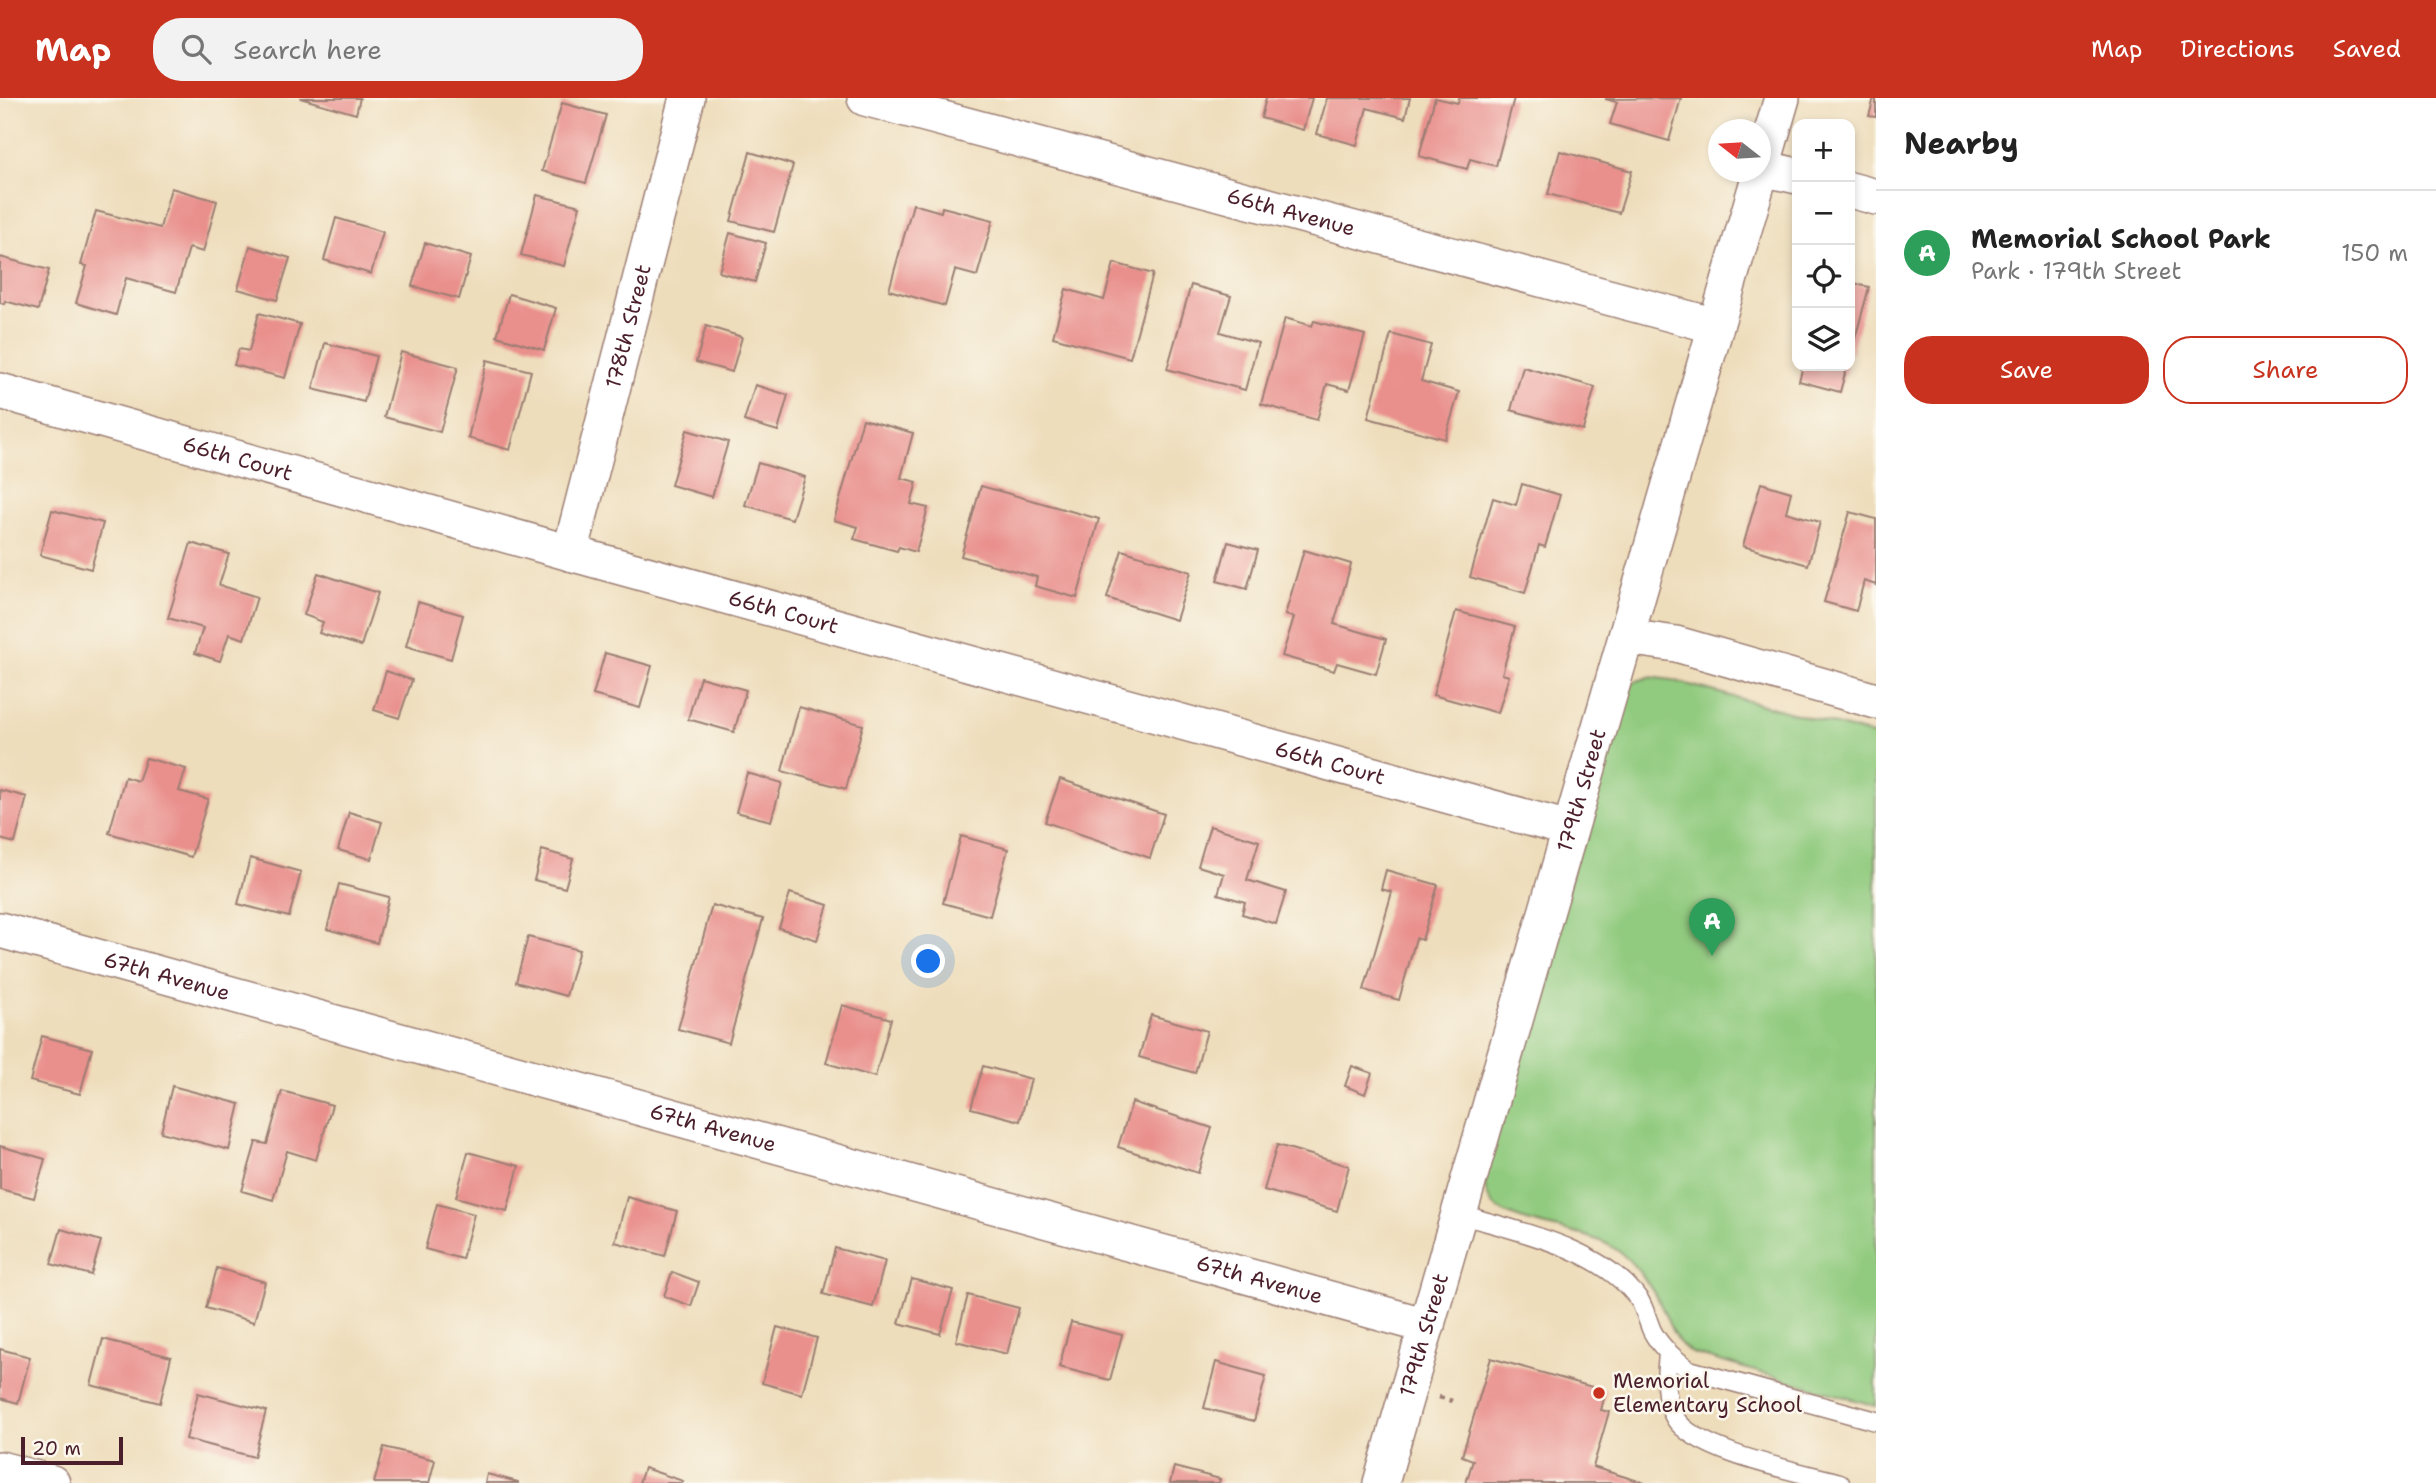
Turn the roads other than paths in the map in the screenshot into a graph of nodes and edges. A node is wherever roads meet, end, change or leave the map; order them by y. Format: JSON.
{"nodes":[{"id":1,"x":687,"y":98,"type":"edge"},
{"id":2,"x":866,"y":98,"type":"edge"},
{"id":3,"x":1782,"y":98,"type":"edge"},
{"id":4,"x":1771,"y":136,"type":"edge"},
{"id":5,"x":1771,"y":170,"type":"edge"},
{"id":6,"x":1792,"y":175,"type":"edge"},
{"id":7,"x":1758,"y":182,"type":"edge"},
{"id":8,"x":1855,"y":191,"type":"edge"},
{"id":9,"x":1876,"y":197,"type":"edge"},
{"id":10,"x":1716,"y":326,"type":"junction"},
{"id":11,"x":0,"y":391,"type":"edge"},
{"id":12,"x":570,"y":553,"type":"junction"},
{"id":13,"x":1626,"y":637,"type":"junction"},
{"id":14,"x":1876,"y":701,"type":"edge"},
{"id":15,"x":1569,"y":829,"type":"junction"},
{"id":16,"x":0,"y":930,"type":"edge"},
{"id":17,"x":1459,"y":1214,"type":"junction"},
{"id":18,"x":1427,"y":1326,"type":"junction"},
{"id":19,"x":1668,"y":1354,"type":"junction"},
{"id":20,"x":1876,"y":1421,"type":"edge"},
{"id":21,"x":0,"y":1469,"type":"edge"},
{"id":22,"x":52,"y":1483,"type":"edge"},
{"id":23,"x":1381,"y":1483,"type":"edge"},
{"id":24,"x":1840,"y":1483,"type":"edge"}],
"edges":[{"from":1,"to":12,"type":"street","name":"178th Street"},
{"from":2,"to":10,"type":"street","name":"66th Avenue"},
{"from":3,"to":4,"type":"street","name":"179th Street"},
{"from":5,"to":6,"type":"street"},
{"from":7,"to":10,"type":"street","name":"179th Street"},
{"from":8,"to":9,"type":"street"},
{"from":10,"to":13,"type":"street","name":"179th Street"},
{"from":11,"to":12,"type":"street","name":"66th Court"},
{"from":12,"to":15,"type":"street","name":"66th Court"},
{"from":13,"to":14,"type":"street"},
{"from":13,"to":15,"type":"street","name":"179th Street"},
{"from":15,"to":17,"type":"street","name":"179th Street"},
{"from":16,"to":18,"type":"street","name":"67th Avenue"},
{"from":17,"to":18,"type":"street","name":"179th Street"},
{"from":17,"to":19,"type":"lane"},
{"from":18,"to":23,"type":"street","name":"179th Street"},
{"from":19,"to":20,"type":"lane"},
{"from":19,"to":24,"type":"lane"},
{"from":21,"to":22,"type":"street"}]}
